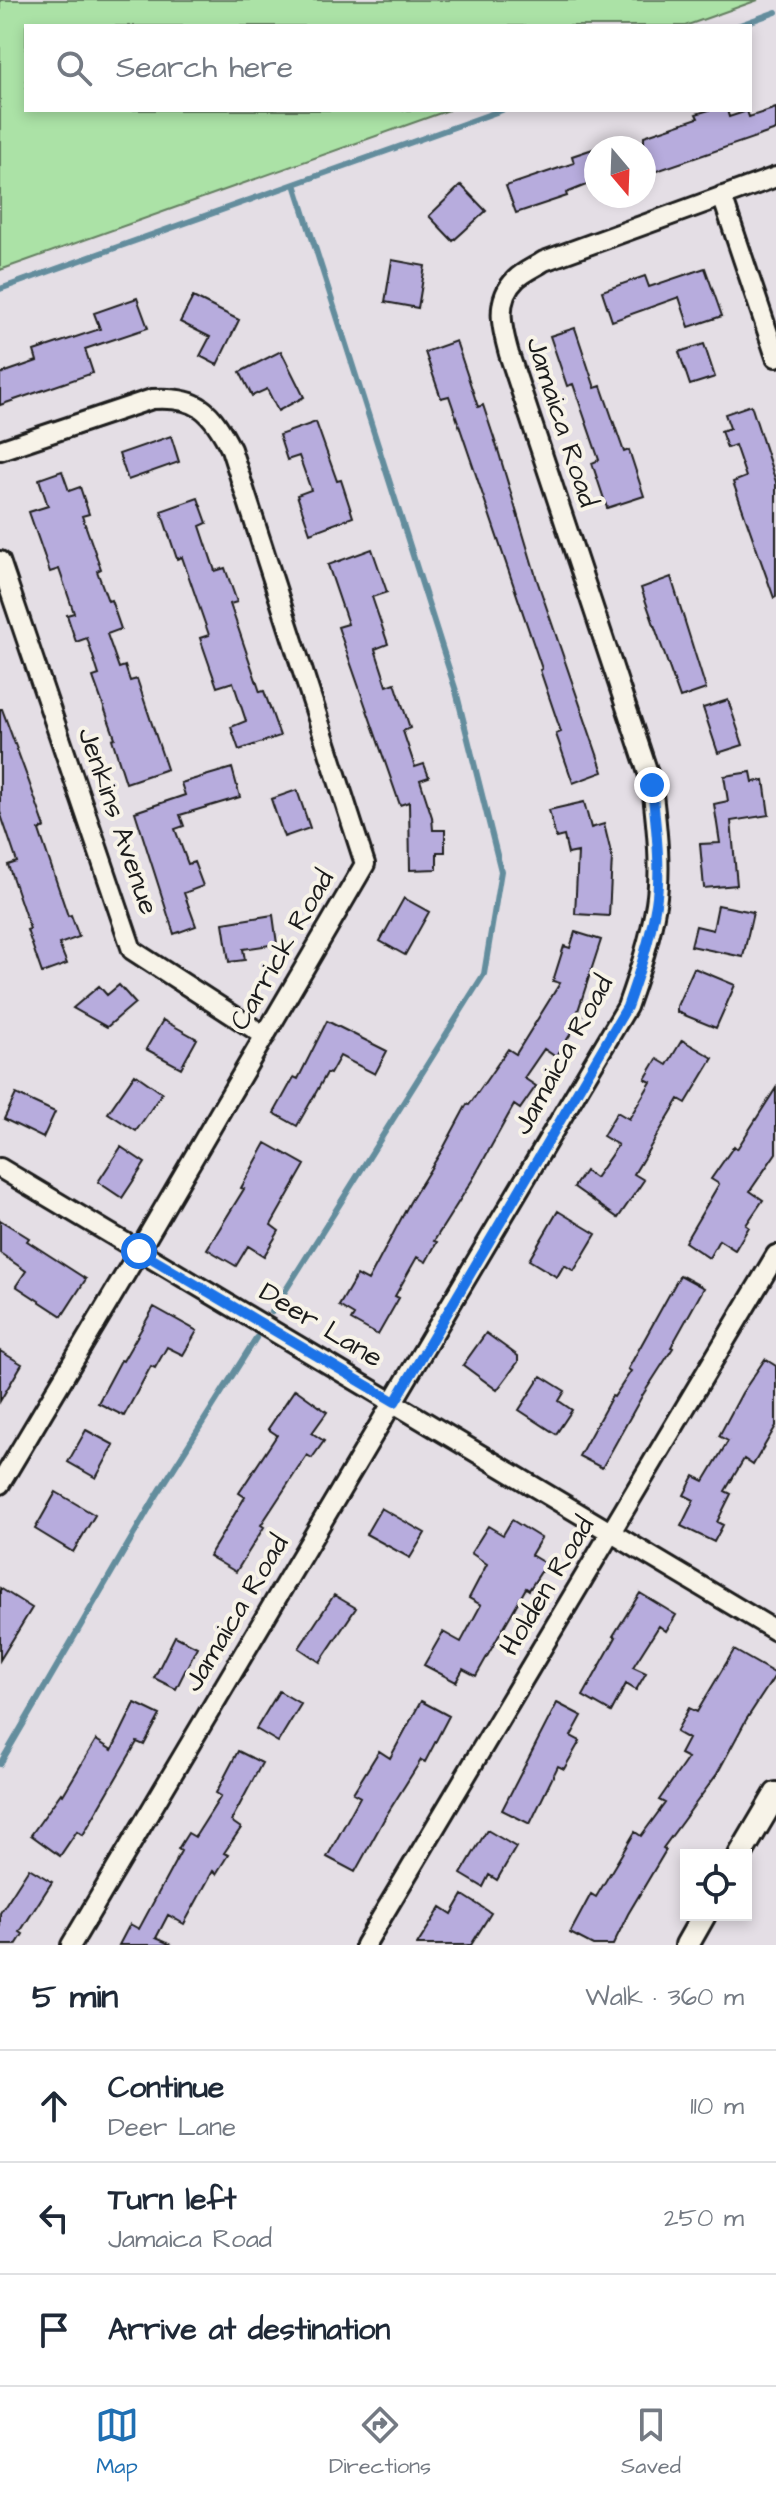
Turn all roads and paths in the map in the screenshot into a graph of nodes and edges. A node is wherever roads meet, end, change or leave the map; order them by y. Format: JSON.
{"nodes":[{"id":1,"x":776,"y":177,"type":"edge"},
{"id":2,"x":722,"y":196,"type":"junction"},
{"id":3,"x":776,"y":357,"type":"edge"},
{"id":4,"x":0,"y":450,"type":"edge"},
{"id":5,"x":0,"y":561,"type":"edge"},
{"id":6,"x":265,"y":1036,"type":"junction"},
{"id":7,"x":0,"y":1168,"type":"edge"},
{"id":8,"x":139,"y":1251,"type":"junction"},
{"id":9,"x":776,"y":1255,"type":"edge"},
{"id":10,"x":395,"y":1402,"type":"junction"},
{"id":11,"x":2,"y":1475,"type":"edge"},
{"id":12,"x":612,"y":1532,"type":"junction"},
{"id":13,"x":776,"y":1631,"type":"edge"},
{"id":14,"x":776,"y":1794,"type":"edge"},
{"id":15,"x":744,"y":1849,"type":"edge"},
{"id":16,"x":701,"y":1921,"type":"edge"},
{"id":17,"x":71,"y":1945,"type":"edge"},
{"id":18,"x":365,"y":1945,"type":"edge"},
{"id":19,"x":687,"y":1945,"type":"edge"}],
"edges":[{"from":1,"to":2,"type":"street","name":"Jamaica Road"},
{"from":2,"to":3,"type":"street"},
{"from":2,"to":10,"type":"street","name":"Jamaica Road"},
{"from":4,"to":6,"type":"street","name":"Carrick Road"},
{"from":5,"to":6,"type":"street","name":"Jenkins Avenue"},
{"from":6,"to":8,"type":"street","name":"Carrick Road"},
{"from":7,"to":8,"type":"street","name":"Deer Lane"},
{"from":8,"to":10,"type":"street","name":"Deer Lane"},
{"from":8,"to":11,"type":"street","name":"Carrick Road"},
{"from":9,"to":12,"type":"street","name":"Holden Road"},
{"from":10,"to":12,"type":"street","name":"Deer Lane"},
{"from":10,"to":17,"type":"street","name":"Jamaica Road"},
{"from":12,"to":13,"type":"street","name":"Deer Lane"},
{"from":12,"to":18,"type":"street","name":"Holden Road"},
{"from":14,"to":15,"type":"street"},
{"from":16,"to":19,"type":"street"}]}
